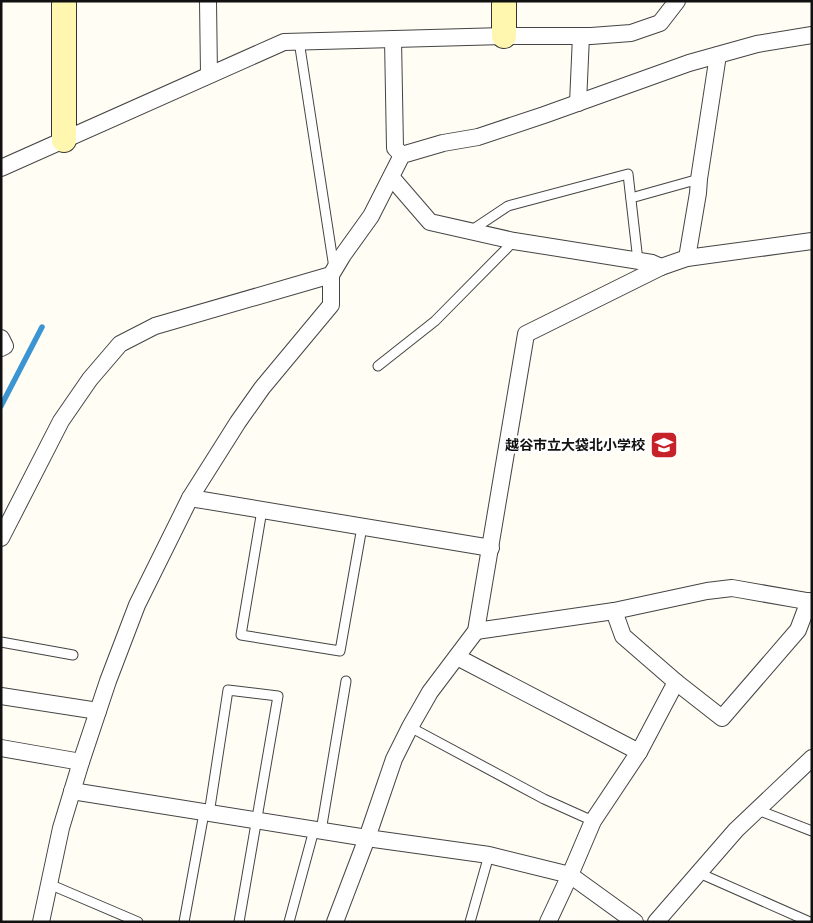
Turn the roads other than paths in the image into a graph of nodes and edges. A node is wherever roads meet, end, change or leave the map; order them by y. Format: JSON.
{"nodes":[{"id":1,"x":64,"y":1,"type":"edge"},
{"id":2,"x":208,"y":1,"type":"edge"},
{"id":3,"x":504,"y":1,"type":"edge"},
{"id":4,"x":677,"y":1,"type":"edge"},
{"id":5,"x":812,"y":34,"type":"edge"},
{"id":6,"x":504,"y":36,"type":"junction"},
{"id":7,"x":581,"y":36,"type":"junction"},
{"id":8,"x":393,"y":39,"type":"junction"},
{"id":9,"x":300,"y":41,"type":"junction"},
{"id":10,"x":718,"y":55,"type":"junction"},
{"id":11,"x":209,"y":75,"type":"junction"},
{"id":12,"x":578,"y":103,"type":"junction"},
{"id":13,"x":64,"y":140,"type":"junction"},
{"id":14,"x":402,"y":155,"type":"junction"},
{"id":15,"x":1,"y":168,"type":"edge"},
{"id":16,"x":392,"y":178,"type":"junction"},
{"id":17,"x":699,"y":179,"type":"junction"},
{"id":18,"x":631,"y":198,"type":"junction"},
{"id":19,"x":472,"y":230,"type":"junction"},
{"id":20,"x":514,"y":241,"type":"junction"},
{"id":21,"x":812,"y":241,"type":"edge"},
{"id":22,"x":687,"y":258,"type":"junction"},
{"id":23,"x":638,"y":261,"type":"junction"},
{"id":24,"x":661,"y":267,"type":"junction"},
{"id":25,"x":333,"y":273,"type":"junction"},
{"id":26,"x":1,"y":338,"type":"edge"},
{"id":27,"x":1,"y":348,"type":"edge"},
{"id":28,"x":378,"y":366,"type":"dead end"},
{"id":29,"x":190,"y":498,"type":"junction"},
{"id":30,"x":262,"y":510,"type":"junction"},
{"id":31,"x":362,"y":527,"type":"junction"},
{"id":32,"x":3,"y":532,"type":"edge"},
{"id":33,"x":491,"y":548,"type":"junction"},
{"id":34,"x":810,"y":601,"type":"edge"},
{"id":35,"x":614,"y":612,"type":"junction"},
{"id":36,"x":476,"y":631,"type":"junction"},
{"id":37,"x":1,"y":642,"type":"edge"},
{"id":38,"x":73,"y":655,"type":"dead end"},
{"id":39,"x":457,"y":656,"type":"junction"},
{"id":40,"x":346,"y":681,"type":"dead end"},
{"id":41,"x":676,"y":682,"type":"junction"},
{"id":42,"x":1,"y":696,"type":"edge"},
{"id":43,"x":98,"y":712,"type":"junction"},
{"id":44,"x":410,"y":727,"type":"junction"},
{"id":45,"x":1,"y":748,"type":"edge"},
{"id":46,"x":640,"y":752,"type":"junction"},
{"id":47,"x":812,"y":758,"type":"edge"},
{"id":48,"x":81,"y":762,"type":"junction"},
{"id":49,"x":72,"y":791,"type":"junction"},
{"id":50,"x":758,"y":810,"type":"junction"},
{"id":51,"x":207,"y":813,"type":"junction"},
{"id":52,"x":258,"y":821,"type":"junction"},
{"id":53,"x":593,"y":822,"type":"junction"},
{"id":54,"x":318,"y":831,"type":"junction"},
{"id":55,"x":812,"y":832,"type":"edge"},
{"id":56,"x":367,"y":838,"type":"junction"},
{"id":57,"x":488,"y":855,"type":"junction"},
{"id":58,"x":699,"y":872,"type":"junction"},
{"id":59,"x":570,"y":875,"type":"junction"},
{"id":60,"x":49,"y":884,"type":"junction"},
{"id":61,"x":40,"y":922,"type":"edge"},
{"id":62,"x":137,"y":922,"type":"edge"},
{"id":63,"x":184,"y":922,"type":"edge"},
{"id":64,"x":239,"y":922,"type":"edge"},
{"id":65,"x":289,"y":922,"type":"edge"},
{"id":66,"x":335,"y":922,"type":"edge"},
{"id":67,"x":470,"y":922,"type":"edge"},
{"id":68,"x":548,"y":922,"type":"edge"},
{"id":69,"x":635,"y":922,"type":"edge"},
{"id":70,"x":656,"y":922,"type":"edge"},
{"id":71,"x":810,"y":922,"type":"edge"}],
"edges":[{"from":1,"to":13,"type":"street"},
{"from":2,"to":11,"type":"street"},
{"from":3,"to":6,"type":"street"},
{"from":4,"to":7,"type":"street"},
{"from":5,"to":10,"type":"street"},
{"from":6,"to":7,"type":"street"},
{"from":6,"to":8,"type":"street"},
{"from":7,"to":12,"type":"street"},
{"from":8,"to":9,"type":"street"},
{"from":8,"to":14,"type":"street"},
{"from":9,"to":11,"type":"street"},
{"from":9,"to":25,"type":"lane"},
{"from":10,"to":12,"type":"street"},
{"from":10,"to":17,"type":"street"},
{"from":11,"to":13,"type":"street"},
{"from":12,"to":14,"type":"street"},
{"from":13,"to":15,"type":"street"},
{"from":14,"to":16,"type":"street"},
{"from":16,"to":19,"type":"street"},
{"from":16,"to":25,"type":"street"},
{"from":17,"to":18,"type":"lane"},
{"from":17,"to":22,"type":"street"},
{"from":18,"to":19,"type":"lane"},
{"from":18,"to":23,"type":"lane"},
{"from":19,"to":20,"type":"street"},
{"from":20,"to":23,"type":"street"},
{"from":20,"to":28,"type":"lane"},
{"from":21,"to":22,"type":"street"},
{"from":22,"to":24,"type":"street"},
{"from":23,"to":24,"type":"street"},
{"from":24,"to":33,"type":"street"},
{"from":25,"to":29,"type":"street"},
{"from":25,"to":32,"type":"street"},
{"from":26,"to":27,"type":"street"},
{"from":29,"to":30,"type":"street"},
{"from":29,"to":43,"type":"street"},
{"from":30,"to":31,"type":"street"},
{"from":30,"to":31,"type":"lane"},
{"from":31,"to":33,"type":"street"},
{"from":33,"to":36,"type":"street"},
{"from":34,"to":35,"type":"street"},
{"from":34,"to":41,"type":"street"},
{"from":35,"to":36,"type":"street"},
{"from":35,"to":41,"type":"street"},
{"from":36,"to":39,"type":"street"},
{"from":37,"to":38,"type":"lane"},
{"from":39,"to":44,"type":"street"},
{"from":39,"to":46,"type":"street"},
{"from":40,"to":54,"type":"lane"},
{"from":41,"to":46,"type":"street"},
{"from":42,"to":43,"type":"street"},
{"from":43,"to":48,"type":"street"},
{"from":44,"to":53,"type":"lane"},
{"from":44,"to":56,"type":"street"},
{"from":45,"to":48,"type":"street"},
{"from":46,"to":53,"type":"street"},
{"from":47,"to":50,"type":"street"},
{"from":48,"to":49,"type":"street"},
{"from":49,"to":51,"type":"street"},
{"from":49,"to":60,"type":"street"},
{"from":50,"to":55,"type":"lane"},
{"from":50,"to":58,"type":"street"},
{"from":51,"to":52,"type":"street"},
{"from":51,"to":52,"type":"lane"},
{"from":51,"to":63,"type":"lane"},
{"from":52,"to":54,"type":"street"},
{"from":52,"to":64,"type":"lane"},
{"from":53,"to":59,"type":"street"},
{"from":54,"to":56,"type":"street"},
{"from":54,"to":65,"type":"lane"},
{"from":56,"to":57,"type":"street"},
{"from":56,"to":66,"type":"street"},
{"from":57,"to":59,"type":"street"},
{"from":57,"to":67,"type":"lane"},
{"from":58,"to":70,"type":"street"},
{"from":58,"to":71,"type":"lane"},
{"from":59,"to":68,"type":"street"},
{"from":59,"to":69,"type":"street"},
{"from":60,"to":61,"type":"street"},
{"from":60,"to":62,"type":"lane"}]}
